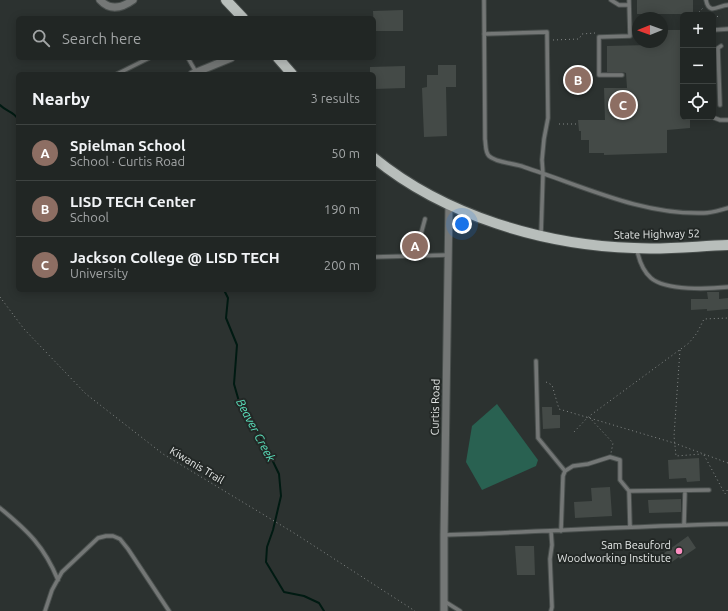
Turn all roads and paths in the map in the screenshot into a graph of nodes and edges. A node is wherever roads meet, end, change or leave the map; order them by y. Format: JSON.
{"nodes":[{"id":1,"x":100,"y":0,"type":"edge"},
{"id":2,"x":133,"y":0,"type":"edge"},
{"id":3,"x":226,"y":0,"type":"edge"},
{"id":4,"x":484,"y":0,"type":"edge"},
{"id":5,"x":611,"y":0,"type":"edge"},
{"id":6,"x":706,"y":0,"type":"edge"},
{"id":7,"x":629,"y":2,"type":"edge"},
{"id":8,"x":728,"y":5,"type":"edge"},
{"id":9,"x":703,"y":8,"type":"dead end"},
{"id":10,"x":699,"y":12,"type":"edge"},
{"id":11,"x":240,"y":16,"type":"edge"},
{"id":12,"x":720,"y":16,"type":"dead end"},
{"id":13,"x":716,"y":17,"type":"edge"},
{"id":14,"x":728,"y":29,"type":"edge"},
{"id":15,"x":716,"y":30,"type":"edge"},
{"id":16,"x":596,"y":33,"type":"dead end"},
{"id":17,"x":484,"y":34,"type":"junction"},
{"id":18,"x":547,"y":40,"type":"junction"},
{"id":19,"x":721,"y":46,"type":"dead end"},
{"id":20,"x":145,"y":60,"type":"edge"},
{"id":21,"x":189,"y":60,"type":"edge"},
{"id":22,"x":227,"y":60,"type":"edge"},
{"id":23,"x":280,"y":60,"type":"edge"},
{"id":24,"x":121,"y":72,"type":"edge"},
{"id":25,"x":194,"y":72,"type":"edge"},
{"id":26,"x":197,"y":72,"type":"edge"},
{"id":27,"x":290,"y":72,"type":"edge"},
{"id":28,"x":622,"y":75,"type":"dead end"},
{"id":29,"x":720,"y":105,"type":"dead end"},
{"id":30,"x":716,"y":118,"type":"edge"},
{"id":31,"x":728,"y":120,"type":"edge"},
{"id":32,"x":559,"y":124,"type":"dead end"},
{"id":33,"x":576,"y":124,"type":"dead end"},
{"id":34,"x":376,"y":159,"type":"edge"},
{"id":35,"x":543,"y":174,"type":"junction"},
{"id":36,"x":449,"y":204,"type":"junction"},
{"id":37,"x":728,"y":208,"type":"edge"},
{"id":38,"x":425,"y":219,"type":"dead end"},
{"id":39,"x":540,"y":237,"type":"junction"},
{"id":40,"x":728,"y":244,"type":"edge"},
{"id":41,"x":636,"y":249,"type":"junction"},
{"id":42,"x":448,"y":255,"type":"junction"},
{"id":43,"x":415,"y":256,"type":"junction"},
{"id":44,"x":376,"y":257,"type":"edge"},
{"id":45,"x":728,"y":287,"type":"edge"},
{"id":46,"x":0,"y":297,"type":"edge"},
{"id":47,"x":728,"y":318,"type":"edge"},
{"id":48,"x":680,"y":350,"type":"junction"},
{"id":49,"x":536,"y":361,"type":"dead end"},
{"id":50,"x":546,"y":382,"type":"dead end"},
{"id":51,"x":588,"y":417,"type":"junction"},
{"id":52,"x":574,"y":432,"type":"dead end"},
{"id":53,"x":674,"y":443,"type":"junction"},
{"id":54,"x":704,"y":454,"type":"junction"},
{"id":55,"x":610,"y":457,"type":"junction"},
{"id":56,"x":728,"y":462,"type":"edge"},
{"id":57,"x":565,"y":471,"type":"junction"},
{"id":58,"x":728,"y":489,"type":"edge"},
{"id":59,"x":709,"y":490,"type":"dead end"},
{"id":60,"x":629,"y":491,"type":"junction"},
{"id":61,"x":685,"y":491,"type":"junction"},
{"id":62,"x":0,"y":508,"type":"edge"},
{"id":63,"x":728,"y":524,"type":"edge"},
{"id":64,"x":684,"y":525,"type":"junction"},
{"id":65,"x":630,"y":526,"type":"junction"},
{"id":66,"x":551,"y":531,"type":"junction"},
{"id":67,"x":561,"y":531,"type":"junction"},
{"id":68,"x":444,"y":535,"type":"junction"},
{"id":69,"x":58,"y":580,"type":"junction"},
{"id":70,"x":444,"y":601,"type":"junction"},
{"id":71,"x":45,"y":611,"type":"edge"},
{"id":72,"x":169,"y":611,"type":"edge"},
{"id":73,"x":415,"y":611,"type":"edge"},
{"id":74,"x":444,"y":611,"type":"edge"},
{"id":75,"x":460,"y":611,"type":"edge"},
{"id":76,"x":551,"y":611,"type":"edge"}],
"edges":[{"from":1,"to":2,"type":"street"},
{"from":3,"to":11,"type":"main road"},
{"from":4,"to":17,"type":"lane"},
{"from":5,"to":7,"type":"lane"},
{"from":6,"to":8,"type":"lane"},
{"from":7,"to":28,"type":"lane"},
{"from":9,"to":10,"type":"path"},
{"from":12,"to":13,"type":"path"},
{"from":14,"to":15,"type":"lane"},
{"from":16,"to":18,"type":"path"},
{"from":17,"to":18,"type":"lane"},
{"from":17,"to":35,"type":"lane"},
{"from":18,"to":35,"type":"lane"},
{"from":19,"to":29,"type":"lane"},
{"from":20,"to":24,"type":"lane"},
{"from":21,"to":25,"type":"lane"},
{"from":22,"to":26,"type":"street"},
{"from":23,"to":27,"type":"main road"},
{"from":30,"to":31,"type":"lane"},
{"from":32,"to":33,"type":"path"},
{"from":34,"to":36,"type":"main road","name":"State Highway 52"},
{"from":35,"to":37,"type":"lane"},
{"from":35,"to":39,"type":"lane"},
{"from":36,"to":39,"type":"main road","name":"State Highway 52"},
{"from":36,"to":42,"type":"street","name":"Curtis Road"},
{"from":38,"to":43,"type":"lane"},
{"from":39,"to":41,"type":"main road","name":"State Highway 52"},
{"from":40,"to":41,"type":"main road","name":"State Highway 52"},
{"from":41,"to":45,"type":"lane"},
{"from":42,"to":43,"type":"lane"},
{"from":42,"to":68,"type":"street","name":"Curtis Road"},
{"from":43,"to":44,"type":"lane"},
{"from":46,"to":73,"type":"path","name":"Kiwanis Trail"},
{"from":47,"to":48,"type":"path"},
{"from":48,"to":51,"type":"path"},
{"from":48,"to":53,"type":"path"},
{"from":49,"to":57,"type":"lane"},
{"from":50,"to":51,"type":"path"},
{"from":51,"to":52,"type":"path"},
{"from":51,"to":53,"type":"path"},
{"from":51,"to":55,"type":"path"},
{"from":53,"to":54,"type":"path"},
{"from":53,"to":54,"type":"path"},
{"from":54,"to":56,"type":"path"},
{"from":54,"to":58,"type":"path"},
{"from":55,"to":57,"type":"lane"},
{"from":55,"to":60,"type":"lane"},
{"from":57,"to":67,"type":"lane"},
{"from":59,"to":61,"type":"lane"},
{"from":60,"to":61,"type":"lane"},
{"from":60,"to":65,"type":"lane"},
{"from":61,"to":64,"type":"lane"},
{"from":62,"to":69,"type":"lane"},
{"from":63,"to":64,"type":"lane"},
{"from":64,"to":65,"type":"lane"},
{"from":65,"to":67,"type":"lane"},
{"from":66,"to":67,"type":"lane"},
{"from":66,"to":68,"type":"lane"},
{"from":66,"to":76,"type":"lane"},
{"from":68,"to":70,"type":"street","name":"Curtis Road"},
{"from":69,"to":71,"type":"lane"},
{"from":69,"to":72,"type":"lane"},
{"from":70,"to":74,"type":"street","name":"Curtis Road"},
{"from":70,"to":75,"type":"lane"}]}
